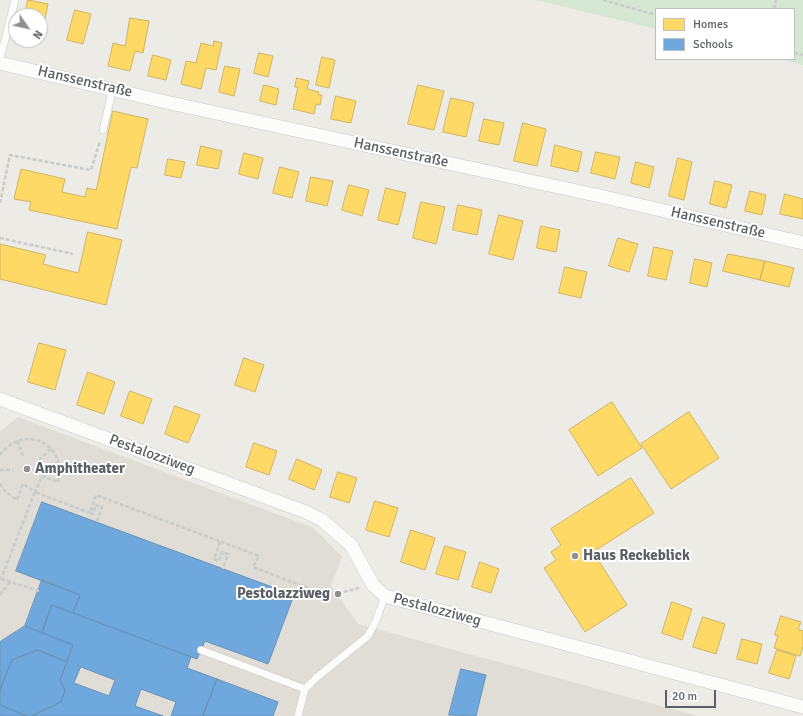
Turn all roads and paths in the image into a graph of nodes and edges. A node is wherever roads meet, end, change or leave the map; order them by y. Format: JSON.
{"nodes":[{"id":1,"x":15,"y":0,"type":"edge"},
{"id":2,"x":603,"y":0,"type":"edge"},
{"id":3,"x":655,"y":15,"type":"edge"},
{"id":4,"x":0,"y":59,"type":"edge"},
{"id":5,"x":0,"y":63,"type":"edge"},
{"id":6,"x":113,"y":88,"type":"junction"},
{"id":7,"x":103,"y":130,"type":"joint"},
{"id":8,"x":0,"y":203,"type":"edge"},
{"id":9,"x":0,"y":238,"type":"edge"},
{"id":10,"x":803,"y":243,"type":"edge"},
{"id":11,"x":73,"y":254,"type":"dead end"},
{"id":12,"x":0,"y":399,"type":"edge"},
{"id":13,"x":17,"y":441,"type":"junction"},
{"id":14,"x":51,"y":449,"type":"junction"},
{"id":15,"x":0,"y":455,"type":"edge"},
{"id":16,"x":23,"y":456,"type":"dead end"},
{"id":17,"x":39,"y":460,"type":"dead end"},
{"id":18,"x":0,"y":470,"type":"edge"},
{"id":19,"x":13,"y":470,"type":"dead end"},
{"id":20,"x":0,"y":484,"type":"edge"},
{"id":21,"x":35,"y":492,"type":"junction"},
{"id":22,"x":90,"y":513,"type":"junction"},
{"id":23,"x":97,"y":522,"type":"dead end"},
{"id":24,"x":220,"y":542,"type":"junction"},
{"id":25,"x":223,"y":569,"type":"dead end"},
{"id":26,"x":1,"y":579,"type":"edge"},
{"id":27,"x":10,"y":582,"type":"junction"},
{"id":28,"x":373,"y":585,"type":"junction"},
{"id":29,"x":38,"y":591,"type":"dead end"},
{"id":30,"x":0,"y":596,"type":"edge"},
{"id":31,"x":385,"y":596,"type":"junction"},
{"id":32,"x":201,"y":650,"type":"dead end"},
{"id":33,"x":305,"y":689,"type":"junction"},
{"id":34,"x":803,"y":707,"type":"edge"},
{"id":35,"x":298,"y":716,"type":"edge"}],
"edges":[{"from":1,"to":4,"type":"lane"},
{"from":2,"to":3,"type":"path"},
{"from":5,"to":6,"type":"street","name":"Hanssenstraße"},
{"from":6,"to":7,"type":"lane"},
{"from":6,"to":10,"type":"street","name":"Hanssenstraße"},
{"from":7,"to":8,"type":"path"},
{"from":9,"to":11,"type":"path"},
{"from":12,"to":28,"type":"street","name":"Pestalozziweg"},
{"from":13,"to":14,"type":"path"},
{"from":13,"to":15,"type":"path"},
{"from":13,"to":16,"type":"path"},
{"from":14,"to":17,"type":"path"},
{"from":14,"to":21,"type":"path"},
{"from":18,"to":19,"type":"path"},
{"from":20,"to":21,"type":"path"},
{"from":21,"to":22,"type":"path"},
{"from":21,"to":26,"type":"path"},
{"from":22,"to":23,"type":"path"},
{"from":22,"to":24,"type":"path"},
{"from":24,"to":25,"type":"path"},
{"from":24,"to":28,"type":"path"},
{"from":26,"to":27,"type":"path"},
{"from":27,"to":29,"type":"path"},
{"from":27,"to":30,"type":"path"},
{"from":28,"to":31,"type":"street","name":"Pestalozziweg"},
{"from":31,"to":33,"type":"lane"},
{"from":31,"to":34,"type":"street","name":"Pestalozziweg"},
{"from":32,"to":33,"type":"lane"},
{"from":33,"to":35,"type":"lane"}]}
